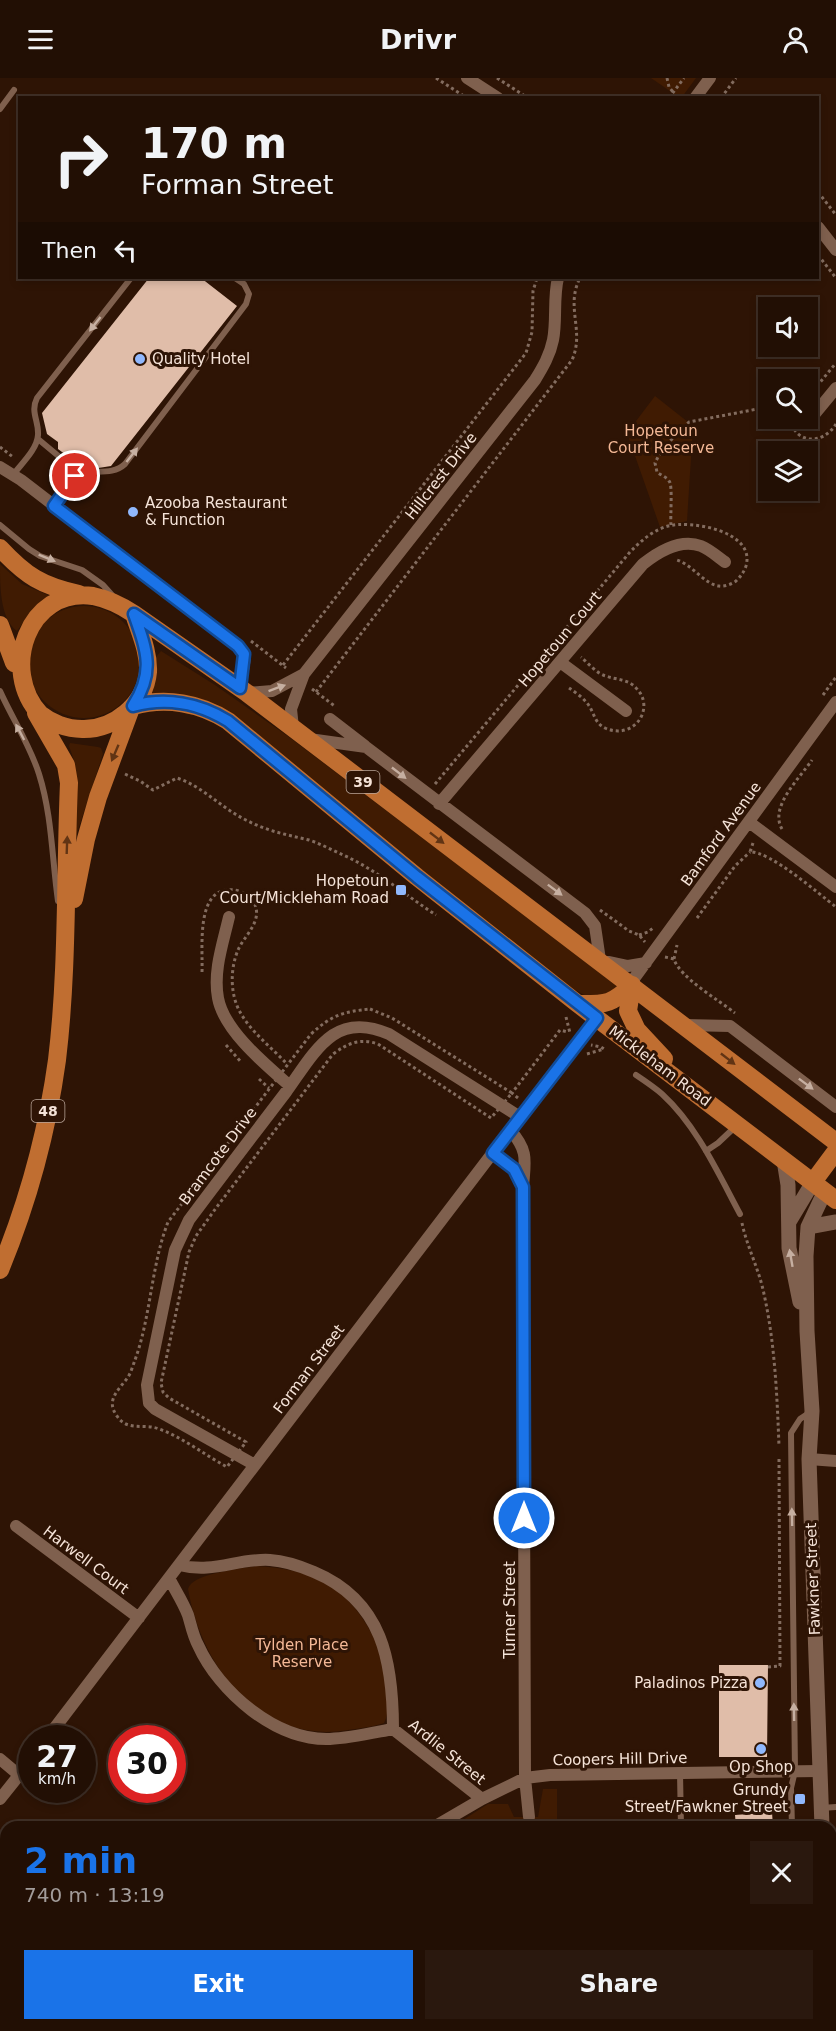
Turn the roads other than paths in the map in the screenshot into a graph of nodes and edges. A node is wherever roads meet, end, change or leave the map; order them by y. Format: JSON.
{"nodes":[{"id":1,"x":467,"y":78,"type":"edge"},
{"id":2,"x":710,"y":78,"type":"edge"},
{"id":3,"x":14,"y":90,"type":"dead end"},
{"id":4,"x":495,"y":96,"type":"edge"},
{"id":5,"x":696,"y":96,"type":"edge"},
{"id":6,"x":0,"y":109,"type":"edge"},
{"id":7,"x":819,"y":227,"type":"edge"},
{"id":8,"x":836,"y":250,"type":"edge"},
{"id":9,"x":130,"y":279,"type":"edge"},
{"id":10,"x":236,"y":279,"type":"edge"},
{"id":11,"x":558,"y":279,"type":"edge"},
{"id":12,"x":836,"y":388,"type":"edge"},
{"id":13,"x":818,"y":410,"type":"edge"},
{"id":14,"x":38,"y":439,"type":"junction"},
{"id":15,"x":0,"y":467,"type":"edge"},
{"id":16,"x":8,"y":474,"type":"edge"},
{"id":17,"x":80,"y":474,"type":"junction"},
{"id":18,"x":54,"y":506,"type":"junction"},
{"id":19,"x":0,"y":525,"type":"edge"},
{"id":20,"x":0,"y":548,"type":"edge"},
{"id":21,"x":725,"y":562,"type":"dead end"},
{"id":22,"x":92,"y":596,"type":"junction"},
{"id":23,"x":128,"y":611,"type":"junction"},
{"id":24,"x":0,"y":625,"type":"edge"},
{"id":25,"x":560,"y":662,"type":"junction"},
{"id":26,"x":304,"y":674,"type":"junction"},
{"id":27,"x":17,"y":675,"type":"junction"},
{"id":28,"x":244,"y":690,"type":"junction"},
{"id":29,"x":0,"y":691,"type":"edge"},
{"id":30,"x":836,"y":702,"type":"edge"},
{"id":31,"x":33,"y":707,"type":"junction"},
{"id":32,"x":132,"y":707,"type":"junction"},
{"id":33,"x":626,"y":711,"type":"dead end"},
{"id":34,"x":330,"y":719,"type":"dead end"},
{"id":35,"x":293,"y":728,"type":"junction"},
{"id":36,"x":308,"y":739,"type":"junction"},
{"id":37,"x":366,"y":747,"type":"junction"},
{"id":38,"x":439,"y":804,"type":"junction"},
{"id":39,"x":749,"y":822,"type":"junction"},
{"id":40,"x":836,"y":887,"type":"edge"},
{"id":41,"x":229,"y":917,"type":"dead end"},
{"id":42,"x":64,"y":945,"type":"junction"},
{"id":43,"x":600,"y":960,"type":"junction"},
{"id":44,"x":646,"y":963,"type":"junction"},
{"id":45,"x":632,"y":985,"type":"junction"},
{"id":46,"x":572,"y":1010,"type":"junction"},
{"id":47,"x":597,"y":1018,"type":"junction"},
{"id":48,"x":684,"y":1025,"type":"junction"},
{"id":49,"x":636,"y":1075,"type":"dead end"},
{"id":50,"x":290,"y":1086,"type":"junction"},
{"id":51,"x":694,"y":1092,"type":"junction"},
{"id":52,"x":836,"y":1107,"type":"edge"},
{"id":53,"x":520,"y":1117,"type":"junction"},
{"id":54,"x":737,"y":1125,"type":"junction"},
{"id":55,"x":510,"y":1130,"type":"junction"},
{"id":56,"x":836,"y":1142,"type":"edge"},
{"id":57,"x":706,"y":1151,"type":"junction"},
{"id":58,"x":836,"y":1151,"type":"edge"},
{"id":59,"x":493,"y":1153,"type":"junction"},
{"id":60,"x":784,"y":1160,"type":"junction"},
{"id":61,"x":523,"y":1187,"type":"junction"},
{"id":62,"x":828,"y":1188,"type":"edge"},
{"id":63,"x":740,"y":1214,"type":"road end"},
{"id":64,"x":836,"y":1222,"type":"edge"},
{"id":65,"x":788,"y":1224,"type":"junction"},
{"id":66,"x":808,"y":1227,"type":"junction"},
{"id":67,"x":0,"y":1270,"type":"edge"},
{"id":68,"x":807,"y":1331,"type":"junction"},
{"id":69,"x":812,"y":1411,"type":"junction"},
{"id":70,"x":809,"y":1459,"type":"junction"},
{"id":71,"x":836,"y":1461,"type":"edge"},
{"id":72,"x":255,"y":1465,"type":"junction"},
{"id":73,"x":16,"y":1526,"type":"dead end"},
{"id":74,"x":179,"y":1565,"type":"junction"},
{"id":75,"x":169,"y":1578,"type":"junction"},
{"id":76,"x":138,"y":1618,"type":"junction"},
{"id":77,"x":57,"y":1725,"type":"edge"},
{"id":78,"x":393,"y":1728,"type":"junction"},
{"id":79,"x":0,"y":1759,"type":"edge"},
{"id":80,"x":819,"y":1770,"type":"junction"},
{"id":81,"x":795,"y":1771,"type":"junction"},
{"id":82,"x":680,"y":1773,"type":"junction"},
{"id":83,"x":18,"y":1774,"type":"edge"},
{"id":84,"x":18,"y":1776,"type":"edge"},
{"id":85,"x":525,"y":1778,"type":"junction"},
{"id":86,"x":482,"y":1799,"type":"junction"},
{"id":87,"x":0,"y":1800,"type":"edge"},
{"id":88,"x":828,"y":1807,"type":"edge"},
{"id":89,"x":529,"y":1817,"type":"dead end"},
{"id":90,"x":444,"y":1821,"type":"edge"},
{"id":91,"x":681,"y":1821,"type":"edge"},
{"id":92,"x":792,"y":1821,"type":"edge"}],
"edges":[{"from":1,"to":4,"type":"street"},
{"from":2,"to":5,"type":"street"},
{"from":3,"to":6,"type":"lane"},
{"from":7,"to":8,"type":"street"},
{"from":9,"to":14,"type":"lane","one_way":true},
{"from":17,"to":10,"type":"lane","one_way":true},
{"from":11,"to":26,"type":"street","name":"Hillcrest Drive"},
{"from":12,"to":13,"type":"street"},
{"from":14,"to":16,"type":"lane"},
{"from":14,"to":17,"type":"lane"},
{"from":15,"to":16,"type":"street"},
{"from":16,"to":18,"type":"street"},
{"from":17,"to":18,"type":"lane"},
{"from":18,"to":28,"type":"street"},
{"from":19,"to":23,"type":"lane","one_way":true},
{"from":20,"to":22,"type":"main road","number":"39"},
{"from":21,"to":25,"type":"street","name":"Hopetoun Court"},
{"from":22,"to":23,"type":"main road","number":"39"},
{"from":22,"to":27,"type":"main road","number":"39"},
{"from":23,"to":28,"type":"main road","number":"39"},
{"from":23,"to":32,"type":"main road"},
{"from":24,"to":27,"type":"main road","number":"39"},
{"from":25,"to":33,"type":"street"},
{"from":25,"to":38,"type":"street","name":"Hopetoun Court"},
{"from":28,"to":26,"type":"street","name":"Hillcrest Drive","one_way":true},
{"from":26,"to":35,"type":"street","name":"Hillcrest Drive"},
{"from":27,"to":31,"type":"main road","number":"39"},
{"from":28,"to":35,"type":"main road","number":"39"},
{"from":42,"to":29,"type":"lane","one_way":true},
{"from":30,"to":39,"type":"street","name":"Bamford Avenue"},
{"from":31,"to":32,"type":"main road","number":"39"},
{"from":42,"to":31,"type":"main road","number":"48","one_way":true},
{"from":32,"to":42,"type":"main road","number":"48","one_way":true},
{"from":32,"to":46,"type":"main road","name":"Mickleham Road","number":"39"},
{"from":34,"to":37,"type":"street"},
{"from":35,"to":36,"type":"main road","number":"39"},
{"from":36,"to":37,"type":"street"},
{"from":36,"to":43,"type":"main road","number":"39","one_way":true},
{"from":37,"to":38,"type":"street","one_way":true},
{"from":38,"to":43,"type":"street","one_way":true},
{"from":39,"to":40,"type":"street"},
{"from":39,"to":44,"type":"street","name":"Bamford Avenue"},
{"from":41,"to":50,"type":"street"},
{"from":42,"to":67,"type":"main road","number":"48"},
{"from":43,"to":44,"type":"street"},
{"from":43,"to":45,"type":"main road","number":"39"},
{"from":44,"to":45,"type":"street","name":"Bamford Avenue"},
{"from":45,"to":46,"type":"main road"},
{"from":45,"to":48,"type":"main road","number":"39"},
{"from":45,"to":51,"type":"main road"},
{"from":46,"to":47,"type":"main road","name":"Mickleham Road","number":"39"},
{"from":47,"to":51,"type":"main road","name":"Mickleham Road","number":"39"},
{"from":47,"to":53,"type":"street","name":"Forman Street"},
{"from":48,"to":52,"type":"street","one_way":true},
{"from":48,"to":56,"type":"main road","number":"39","one_way":true},
{"from":49,"to":57,"type":"lane"},
{"from":50,"to":53,"type":"street","name":"Bramcote Drive"},
{"from":50,"to":72,"type":"street","name":"Bramcote Drive"},
{"from":51,"to":54,"type":"main road","name":"Mickleham Road","number":"39"},
{"from":53,"to":55,"type":"street","name":"Forman Street"},
{"from":54,"to":57,"type":"lane"},
{"from":54,"to":60,"type":"main road","name":"Mickleham Road","number":"39"},
{"from":55,"to":59,"type":"street","name":"Forman Street"},
{"from":55,"to":61,"type":"street","name":"Turner Street"},
{"from":57,"to":63,"type":"lane"},
{"from":58,"to":62,"type":"main road"},
{"from":59,"to":61,"type":"street"},
{"from":59,"to":72,"type":"street","name":"Forman Street"},
{"from":60,"to":62,"type":"main road","name":"Mickleham Road","number":"39"},
{"from":60,"to":65,"type":"street","name":"Fawkner Street"},
{"from":61,"to":85,"type":"street","name":"Turner Street"},
{"from":62,"to":65,"type":"street"},
{"from":62,"to":66,"type":"street","name":"Fawkner Street"},
{"from":64,"to":66,"type":"street"},
{"from":68,"to":65,"type":"street","name":"Fawkner Street","one_way":true},
{"from":66,"to":68,"type":"street","name":"Fawkner Street"},
{"from":68,"to":69,"type":"street","name":"Fawkner Street"},
{"from":69,"to":70,"type":"street","name":"Fawkner Street"},
{"from":81,"to":69,"type":"lane","one_way":true},
{"from":70,"to":71,"type":"street"},
{"from":70,"to":80,"type":"street","name":"Fawkner Street"},
{"from":72,"to":74,"type":"street","name":"Forman Street"},
{"from":73,"to":76,"type":"street","name":"Harwell Court"},
{"from":74,"to":75,"type":"street","name":"Forman Street"},
{"from":74,"to":78,"type":"street"},
{"from":75,"to":76,"type":"street","name":"Forman Street"},
{"from":75,"to":78,"type":"street"},
{"from":76,"to":77,"type":"street","name":"Forman Street"},
{"from":78,"to":86,"type":"street","name":"Ardlie Street"},
{"from":79,"to":83,"type":"street"},
{"from":80,"to":81,"type":"street","name":"Coopers Hill Drive"},
{"from":80,"to":88,"type":"street","name":"Fawkner Street"},
{"from":81,"to":82,"type":"street","name":"Coopers Hill Drive"},
{"from":81,"to":92,"type":"lane"},
{"from":82,"to":85,"type":"street","name":"Coopers Hill Drive"},
{"from":82,"to":91,"type":"lane"},
{"from":84,"to":87,"type":"street"},
{"from":85,"to":86,"type":"street","name":"Coopers Hill Drive"},
{"from":85,"to":89,"type":"street","name":"Turner Street"},
{"from":86,"to":90,"type":"street","name":"Coopers Hill Drive"}]}
